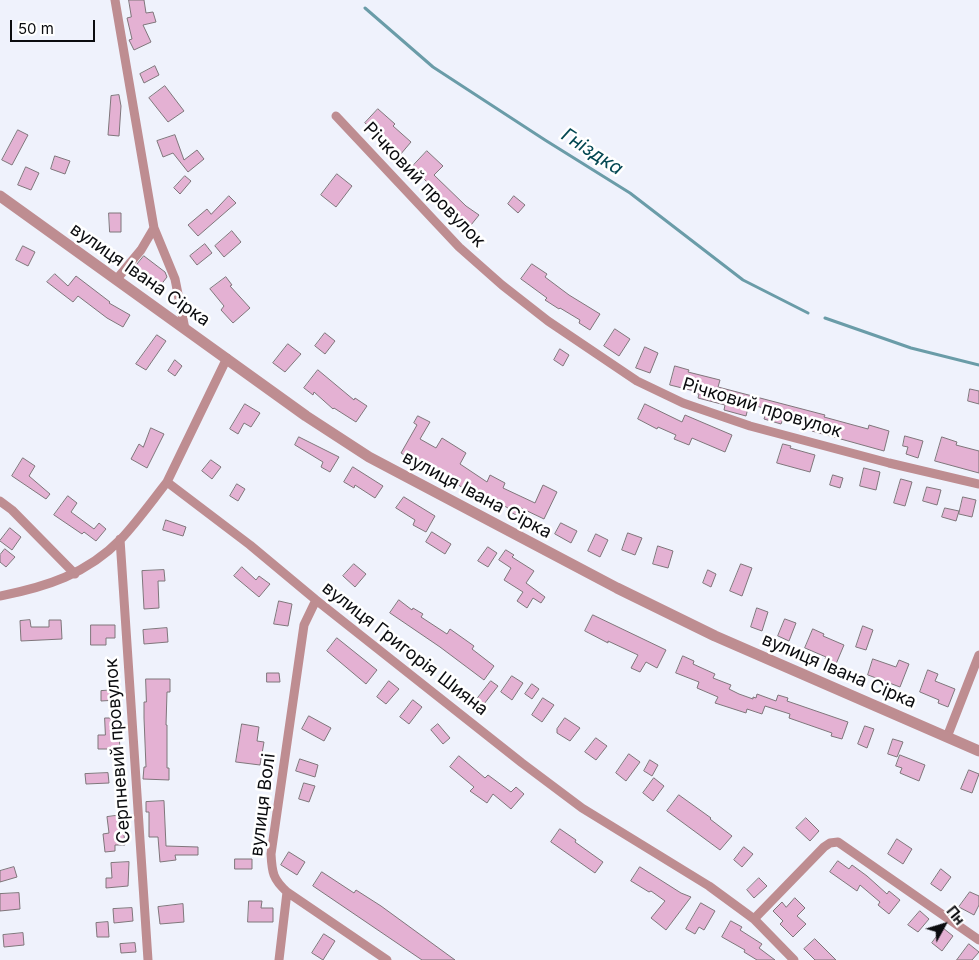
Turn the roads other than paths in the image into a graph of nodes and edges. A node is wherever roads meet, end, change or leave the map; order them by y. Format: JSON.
{"nodes":[{"id":1,"x":115,"y":0,"type":"edge"},
{"id":2,"x":336,"y":116,"type":"dead end"},
{"id":3,"x":0,"y":196,"type":"edge"},
{"id":4,"x":154,"y":228,"type":"junction"},
{"id":5,"x":116,"y":280,"type":"junction"},
{"id":6,"x":185,"y":329,"type":"junction"},
{"id":7,"x":227,"y":358,"type":"junction"},
{"id":8,"x":167,"y":482,"type":"junction"},
{"id":9,"x":979,"y":484,"type":"edge"},
{"id":10,"x":0,"y":501,"type":"edge"},
{"id":11,"x":120,"y":540,"type":"junction"},
{"id":12,"x":74,"y":574,"type":"junction"},
{"id":13,"x":0,"y":596,"type":"edge"},
{"id":14,"x":316,"y":600,"type":"junction"},
{"id":15,"x":979,"y":655,"type":"edge"},
{"id":16,"x":947,"y":737,"type":"junction"},
{"id":17,"x":979,"y":751,"type":"edge"},
{"id":18,"x":287,"y":892,"type":"junction"},
{"id":19,"x":754,"y":919,"type":"junction"},
{"id":20,"x":979,"y":940,"type":"edge"},
{"id":21,"x":148,"y":960,"type":"edge"},
{"id":22,"x":279,"y":960,"type":"edge"},
{"id":23,"x":386,"y":960,"type":"edge"},
{"id":24,"x":794,"y":960,"type":"edge"}],
"edges":[{"from":1,"to":4,"type":"street"},
{"from":2,"to":9,"type":"street","name":"Річковий провулок"},
{"from":3,"to":5,"type":"street","name":"вулиця Івана Сірка"},
{"from":4,"to":5,"type":"street"},
{"from":4,"to":6,"type":"street"},
{"from":5,"to":6,"type":"street","name":"вулиця Івана Сірка"},
{"from":6,"to":7,"type":"street","name":"вулиця Івана Сірка"},
{"from":7,"to":8,"type":"street"},
{"from":7,"to":16,"type":"street","name":"вулиця Івана Сірка"},
{"from":8,"to":11,"type":"street"},
{"from":8,"to":14,"type":"street","name":"вулиця Григорія Шияна"},
{"from":10,"to":12,"type":"street"},
{"from":11,"to":12,"type":"street"},
{"from":11,"to":21,"type":"street","name":"Серпневий провулок"},
{"from":12,"to":13,"type":"street"},
{"from":14,"to":18,"type":"street","name":"вулиця Волі"},
{"from":14,"to":19,"type":"street","name":"вулиця Григорія Шияна"},
{"from":15,"to":16,"type":"street"},
{"from":16,"to":17,"type":"street","name":"вулиця Івана Сірка"},
{"from":18,"to":22,"type":"street"},
{"from":18,"to":23,"type":"street","name":"вулиця Волі"},
{"from":19,"to":20,"type":"street"},
{"from":19,"to":24,"type":"street","name":"вулиця Григорія Шияна"}]}
